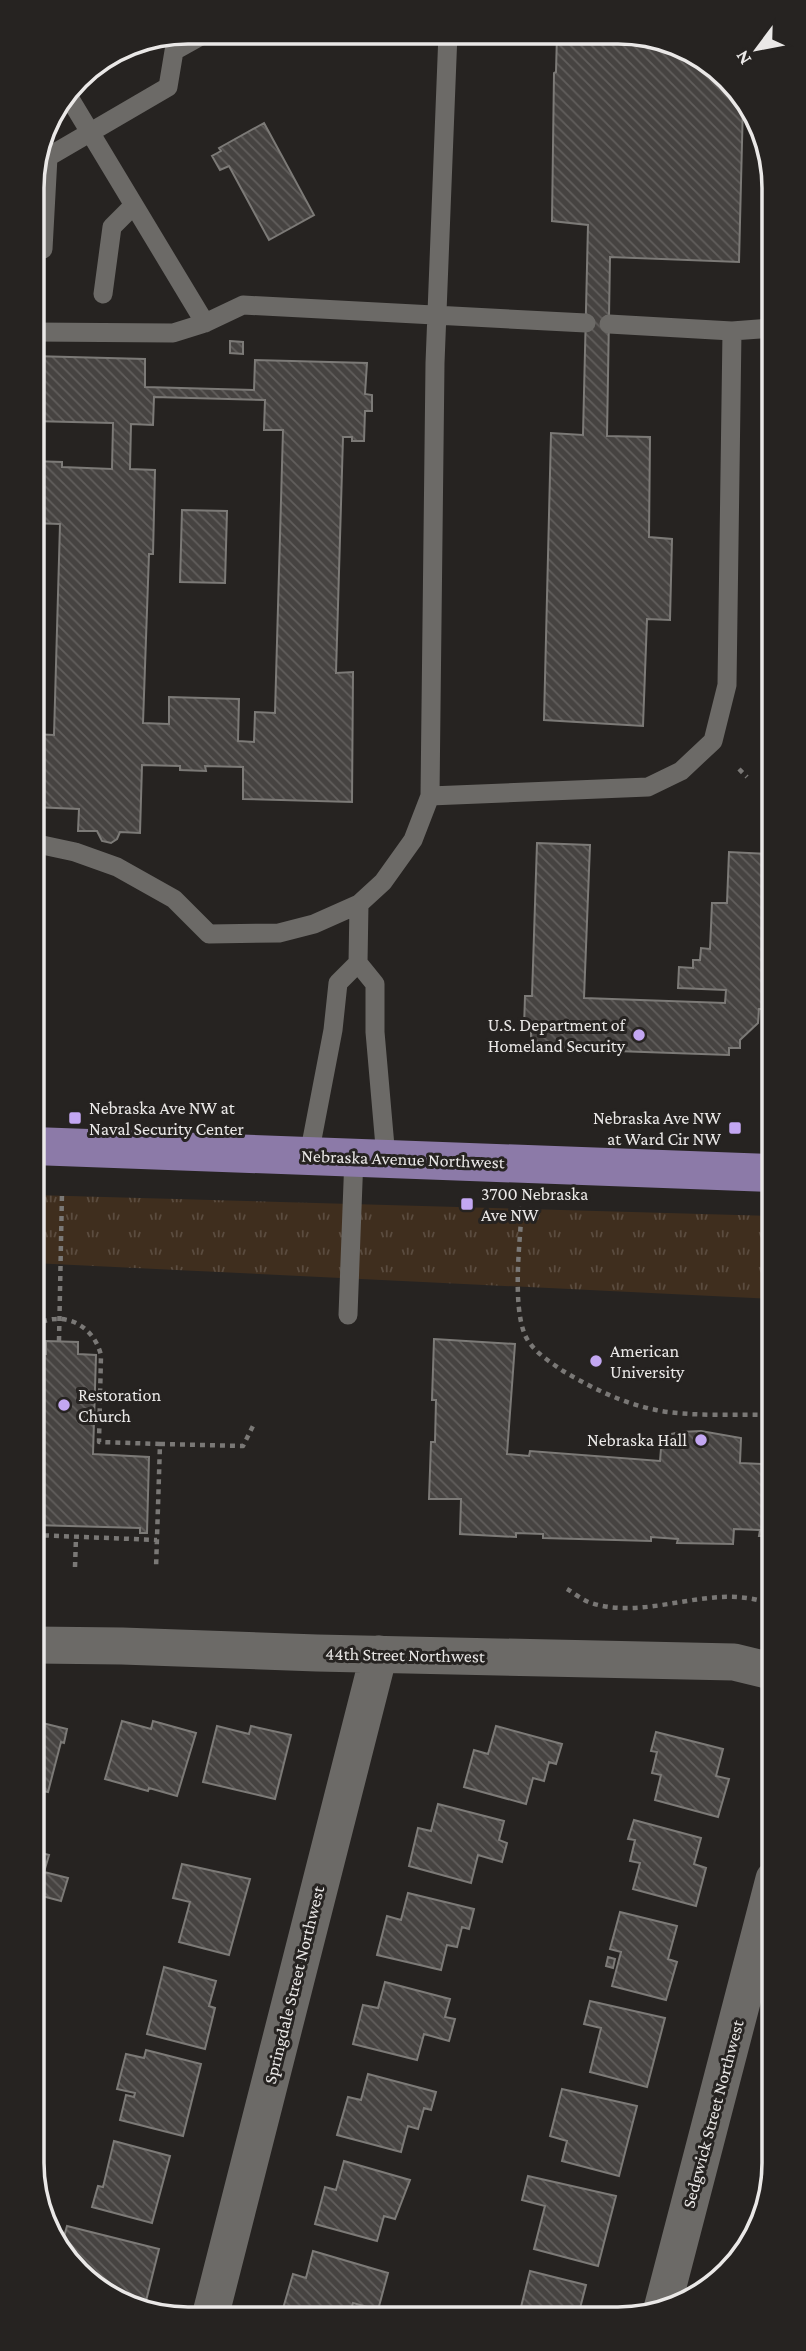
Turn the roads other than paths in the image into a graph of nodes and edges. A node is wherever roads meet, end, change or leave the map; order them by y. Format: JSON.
{"nodes":[{"id":1,"x":187,"y":44,"type":"edge"},
{"id":2,"x":448,"y":44,"type":"edge"},
{"id":3,"x":72,"y":102,"type":"edge"},
{"id":4,"x":91,"y":131,"type":"junction"},
{"id":5,"x":134,"y":205,"type":"junction"},
{"id":6,"x":44,"y":231,"type":"edge"},
{"id":7,"x":103,"y":294,"type":"dead end"},
{"id":8,"x":436,"y":314,"type":"junction"},
{"id":9,"x":205,"y":323,"type":"junction"},
{"id":10,"x":586,"y":323,"type":"dead end"},
{"id":11,"x":609,"y":324,"type":"dead end"},
{"id":12,"x":762,"y":329,"type":"edge"},
{"id":13,"x":732,"y":331,"type":"junction"},
{"id":14,"x":44,"y":332,"type":"edge"},
{"id":15,"x":430,"y":796,"type":"junction"},
{"id":16,"x":44,"y":845,"type":"edge"},
{"id":17,"x":359,"y":904,"type":"junction"},
{"id":18,"x":358,"y":963,"type":"junction"},
{"id":19,"x":44,"y":1146,"type":"edge"},
{"id":20,"x":309,"y":1155,"type":"junction"},
{"id":21,"x":370,"y":1157,"type":"junction"},
{"id":22,"x":762,"y":1173,"type":"edge"},
{"id":23,"x":348,"y":1315,"type":"dead end"},
{"id":24,"x":44,"y":1645,"type":"edge"},
{"id":25,"x":379,"y":1654,"type":"junction"},
{"id":26,"x":762,"y":1669,"type":"edge"},
{"id":27,"x":762,"y":1925,"type":"edge"},
{"id":28,"x":664,"y":2300,"type":"edge"},
{"id":29,"x":212,"y":2307,"type":"edge"}],
"edges":[{"from":1,"to":4,"type":"lane"},
{"from":2,"to":8,"type":"lane"},
{"from":3,"to":4,"type":"lane"},
{"from":4,"to":5,"type":"lane"},
{"from":4,"to":6,"type":"lane"},
{"from":5,"to":7,"type":"lane"},
{"from":5,"to":9,"type":"lane"},
{"from":8,"to":9,"type":"lane"},
{"from":8,"to":10,"type":"lane"},
{"from":8,"to":15,"type":"lane"},
{"from":9,"to":14,"type":"lane"},
{"from":11,"to":13,"type":"lane"},
{"from":12,"to":13,"type":"lane"},
{"from":13,"to":15,"type":"lane"},
{"from":15,"to":17,"type":"lane"},
{"from":16,"to":17,"type":"lane"},
{"from":17,"to":18,"type":"lane"},
{"from":18,"to":20,"type":"lane"},
{"from":18,"to":21,"type":"lane"},
{"from":19,"to":20,"type":"main road","name":"Nebraska Avenue Northwest"},
{"from":20,"to":21,"type":"main road","name":"Nebraska Avenue Northwest"},
{"from":21,"to":22,"type":"main road","name":"Nebraska Avenue Northwest"},
{"from":21,"to":23,"type":"lane"},
{"from":24,"to":25,"type":"street","name":"44th Street Northwest"},
{"from":25,"to":26,"type":"street","name":"44th Street Northwest"},
{"from":25,"to":29,"type":"street","name":"Springdale Street Northwest"},
{"from":27,"to":28,"type":"street","name":"Sedgwick Street Northwest"}]}
